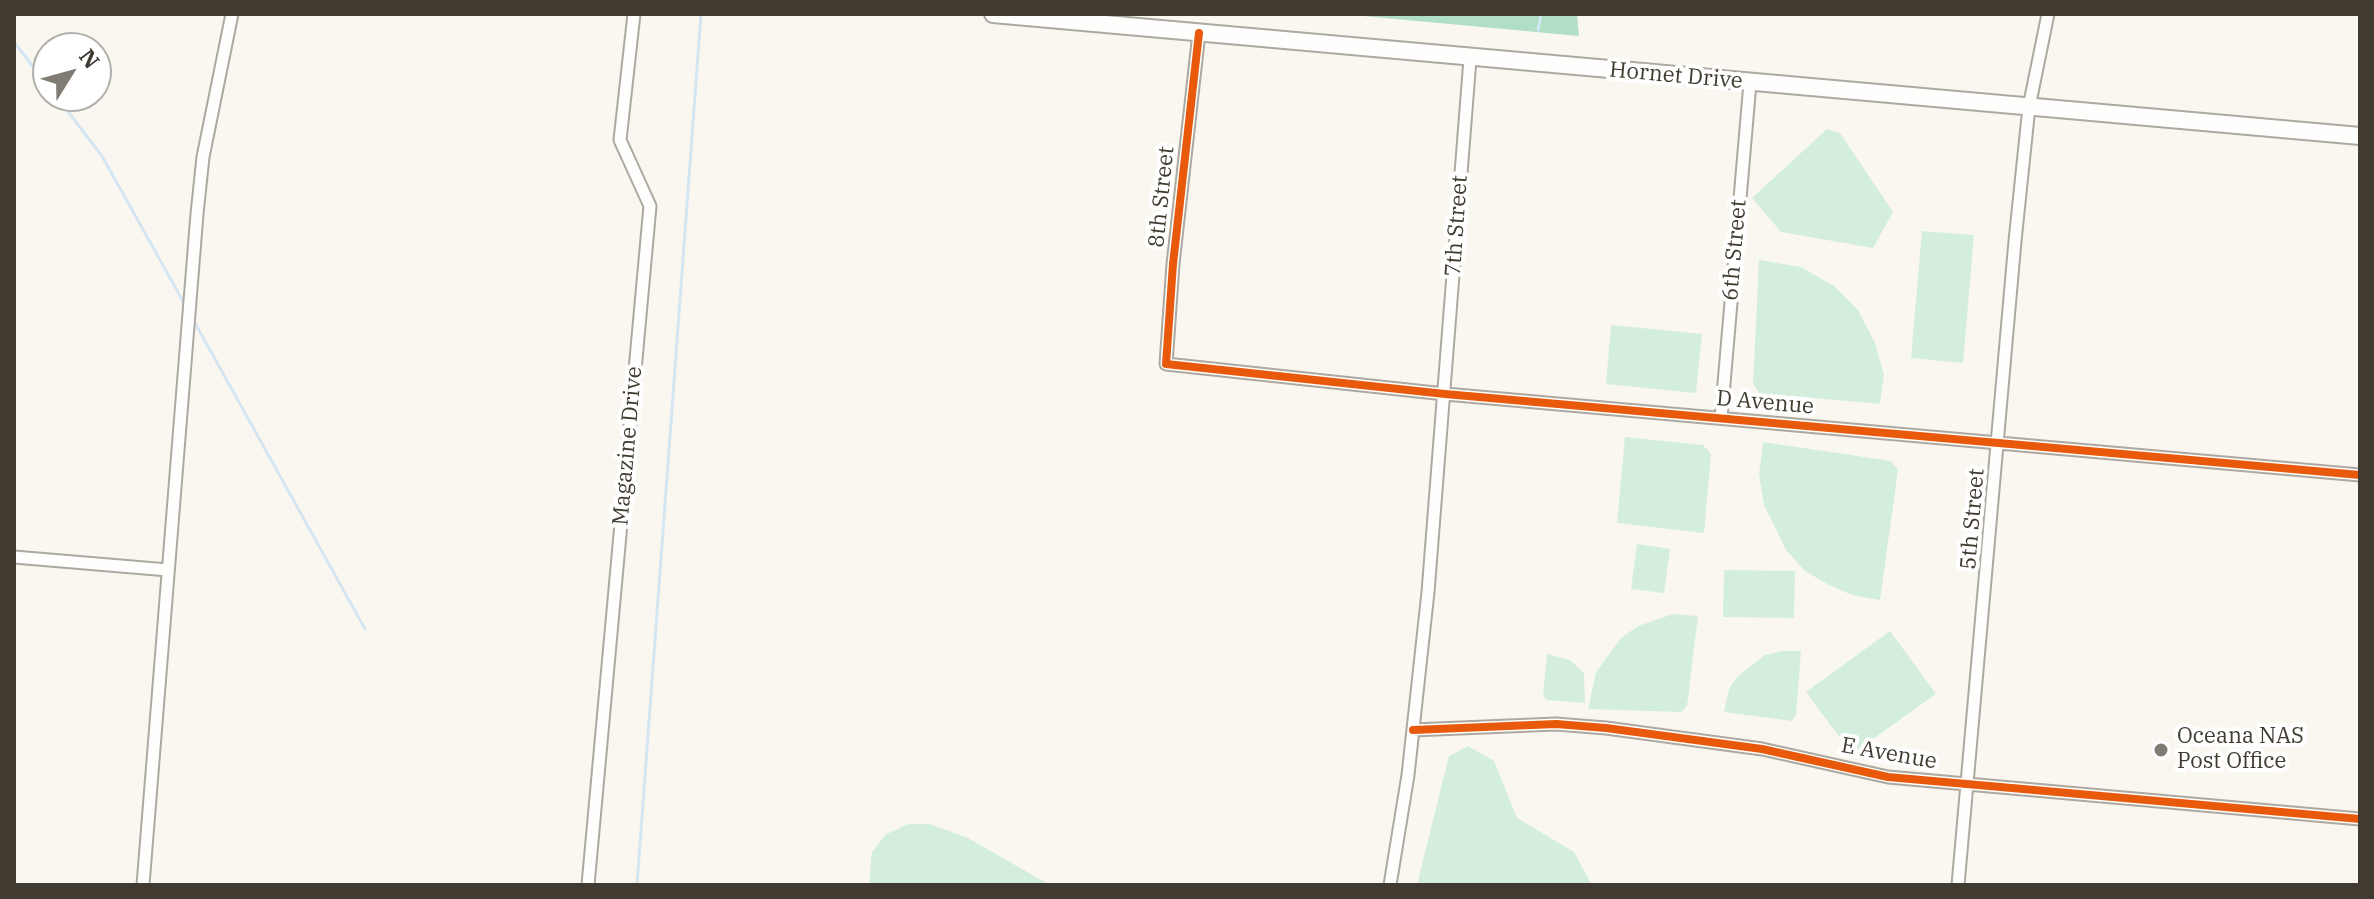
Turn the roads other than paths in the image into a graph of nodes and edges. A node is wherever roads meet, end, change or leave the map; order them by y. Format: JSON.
{"nodes":[{"id":1,"x":232,"y":14,"type":"edge"},
{"id":2,"x":634,"y":14,"type":"edge"},
{"id":3,"x":993,"y":14,"type":"edge"},
{"id":4,"x":2048,"y":14,"type":"edge"},
{"id":5,"x":1199,"y":33,"type":"junction"},
{"id":6,"x":1470,"y":59,"type":"junction"},
{"id":7,"x":1750,"y":83,"type":"junction"},
{"id":8,"x":2029,"y":107,"type":"junction"},
{"id":9,"x":2360,"y":136,"type":"edge"},
{"id":10,"x":1166,"y":364,"type":"joint"},
{"id":11,"x":1445,"y":394,"type":"junction"},
{"id":12,"x":1721,"y":418,"type":"junction"},
{"id":13,"x":1998,"y":444,"type":"junction"},
{"id":14,"x":2360,"y":475,"type":"edge"},
{"id":15,"x":14,"y":557,"type":"edge"},
{"id":16,"x":168,"y":570,"type":"junction"},
{"id":17,"x":1413,"y":730,"type":"junction"},
{"id":18,"x":1968,"y":784,"type":"junction"},
{"id":19,"x":2360,"y":819,"type":"edge"},
{"id":20,"x":143,"y":885,"type":"edge"},
{"id":21,"x":588,"y":885,"type":"edge"},
{"id":22,"x":1390,"y":885,"type":"edge"},
{"id":23,"x":1958,"y":885,"type":"edge"}],
"edges":[{"from":1,"to":16,"type":"street"},
{"from":2,"to":21,"type":"street","name":"Magazine Drive"},
{"from":3,"to":5,"type":"main road","name":"Hornet Drive"},
{"from":4,"to":8,"type":"street","name":"5th Street"},
{"from":5,"to":6,"type":"main road","name":"Hornet Drive"},
{"from":5,"to":10,"type":"street","name":"8th Street"},
{"from":6,"to":7,"type":"main road","name":"Hornet Drive"},
{"from":6,"to":11,"type":"street","name":"7th Street"},
{"from":7,"to":8,"type":"main road","name":"Hornet Drive"},
{"from":7,"to":12,"type":"street","name":"6th Street"},
{"from":8,"to":9,"type":"main road","name":"Hornet Drive"},
{"from":8,"to":13,"type":"street","name":"5th Street"},
{"from":10,"to":11,"type":"street","name":"D Avenue"},
{"from":11,"to":12,"type":"street","name":"D Avenue"},
{"from":11,"to":17,"type":"street","name":"7th Street"},
{"from":12,"to":13,"type":"street","name":"D Avenue"},
{"from":13,"to":14,"type":"street","name":"D Avenue"},
{"from":13,"to":18,"type":"street","name":"5th Street"},
{"from":15,"to":16,"type":"street"},
{"from":16,"to":20,"type":"street"},
{"from":17,"to":18,"type":"street","name":"E Avenue"},
{"from":17,"to":22,"type":"street","name":"7th Street"},
{"from":18,"to":19,"type":"street","name":"E Avenue"},
{"from":18,"to":23,"type":"street","name":"5th Street"}]}
